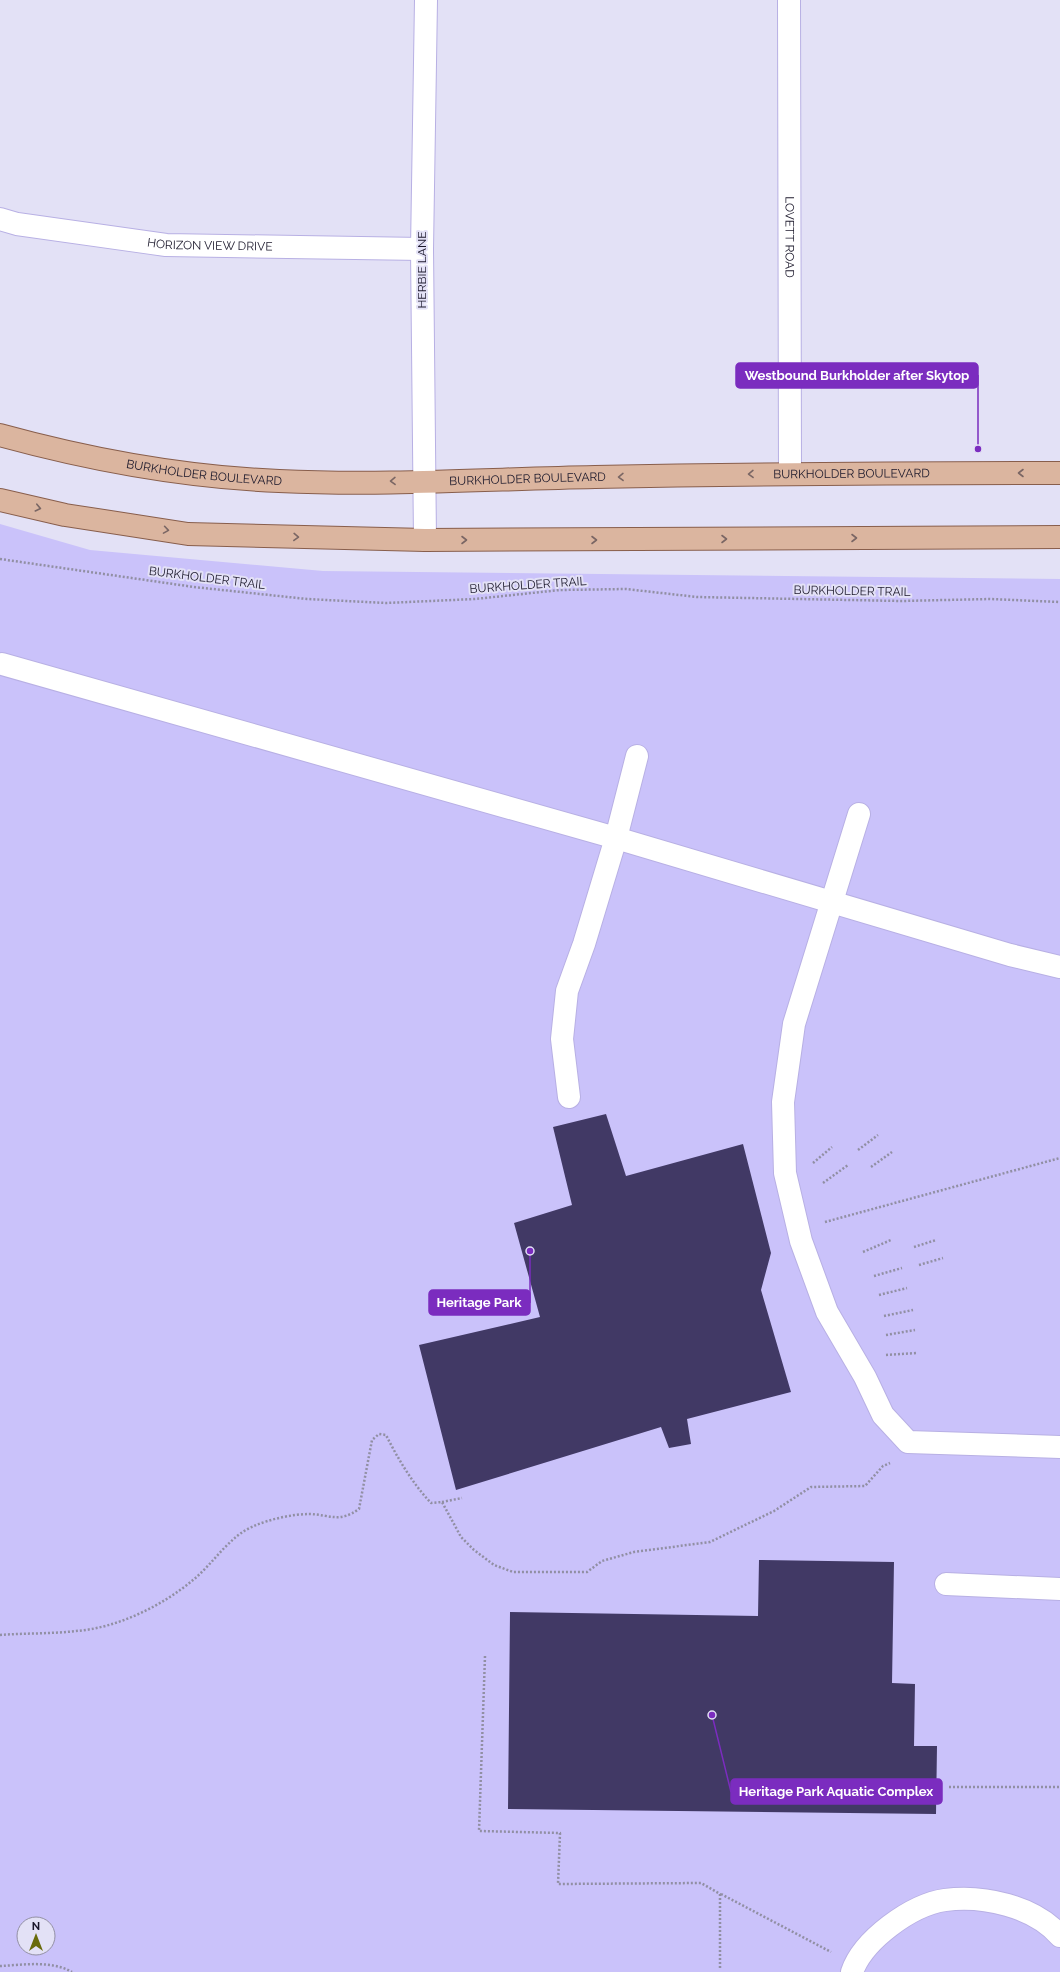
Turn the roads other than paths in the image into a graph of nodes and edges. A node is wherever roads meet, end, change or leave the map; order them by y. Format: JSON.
{"nodes":[{"id":1,"x":426,"y":0,"type":"edge"},
{"id":2,"x":789,"y":0,"type":"edge"},
{"id":3,"x":0,"y":219,"type":"edge"},
{"id":4,"x":422,"y":249,"type":"junction"},
{"id":5,"x":0,"y":435,"type":"edge"},
{"id":6,"x":790,"y":473,"type":"junction"},
{"id":7,"x":1060,"y":473,"type":"edge"},
{"id":8,"x":425,"y":481,"type":"junction"},
{"id":9,"x":0,"y":500,"type":"edge"},
{"id":10,"x":1060,"y":537,"type":"edge"},
{"id":11,"x":425,"y":540,"type":"junction"},
{"id":12,"x":2,"y":664,"type":"dead end"},
{"id":13,"x":637,"y":756,"type":"dead end"},
{"id":14,"x":859,"y":814,"type":"dead end"},
{"id":15,"x":616,"y":838,"type":"junction"},
{"id":16,"x":832,"y":903,"type":"junction"},
{"id":17,"x":1060,"y":967,"type":"edge"},
{"id":18,"x":569,"y":1097,"type":"dead end"},
{"id":19,"x":1060,"y":1447,"type":"edge"},
{"id":20,"x":946,"y":1584,"type":"dead end"},
{"id":21,"x":1060,"y":1589,"type":"edge"},
{"id":22,"x":1060,"y":1936,"type":"edge"},
{"id":23,"x":853,"y":1968,"type":"edge"}],
"edges":[{"from":1,"to":4,"type":"street","name":"HERBIE LANE"},
{"from":2,"to":6,"type":"street","name":"LOVETT ROAD"},
{"from":3,"to":4,"type":"street","name":"HORIZON VIEW DRIVE"},
{"from":4,"to":8,"type":"street","name":"HERBIE LANE"},
{"from":8,"to":5,"type":"main road","name":"BURKHOLDER BOULEVARD","one_way":true},
{"from":7,"to":6,"type":"main road","name":"BURKHOLDER BOULEVARD","one_way":true},
{"from":6,"to":8,"type":"main road","name":"BURKHOLDER BOULEVARD","one_way":true},
{"from":8,"to":11,"type":"street","name":"HERBIE LANE"},
{"from":9,"to":11,"type":"main road","one_way":true},
{"from":11,"to":10,"type":"main road","one_way":true},
{"from":12,"to":15,"type":"street"},
{"from":13,"to":15,"type":"street"},
{"from":14,"to":16,"type":"street"},
{"from":15,"to":16,"type":"street"},
{"from":15,"to":18,"type":"street"},
{"from":16,"to":17,"type":"street"},
{"from":16,"to":19,"type":"street"},
{"from":20,"to":21,"type":"street"},
{"from":22,"to":23,"type":"street"}]}
